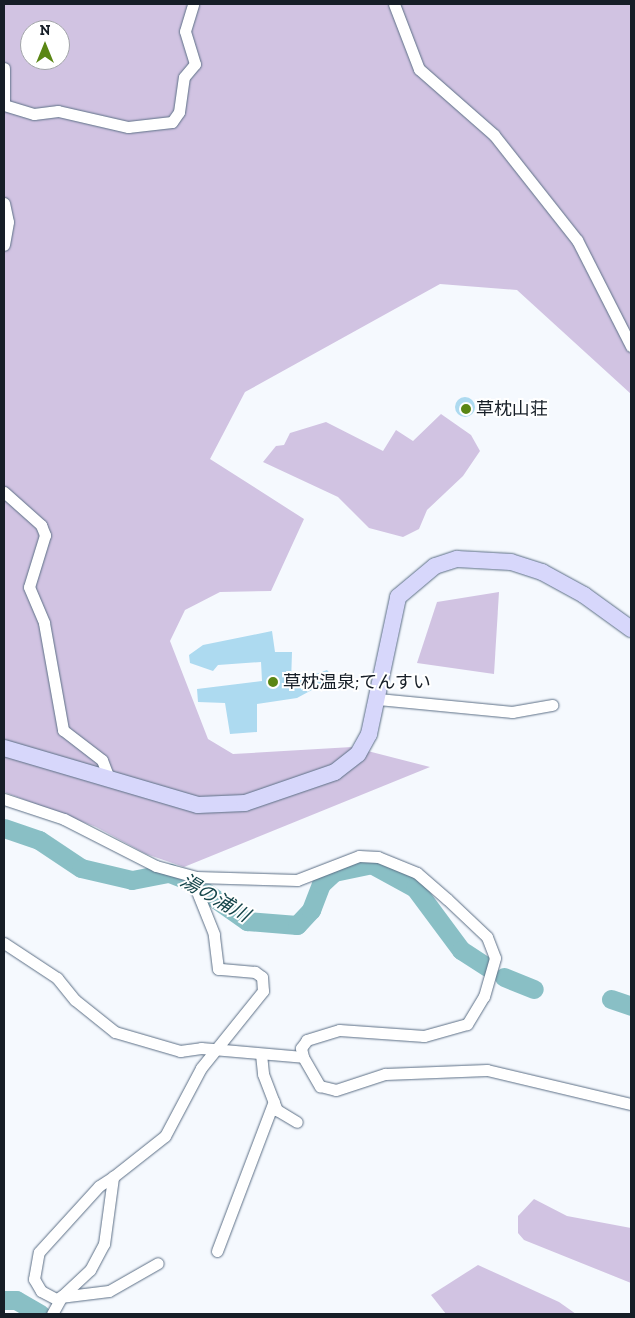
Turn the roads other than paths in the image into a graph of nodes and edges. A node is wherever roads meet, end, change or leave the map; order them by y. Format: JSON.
{"nodes":[{"id":1,"x":193,"y":4,"type":"edge"},
{"id":2,"x":394,"y":4,"type":"edge"},
{"id":3,"x":4,"y":68,"type":"edge"},
{"id":4,"x":4,"y":105,"type":"edge"},
{"id":5,"x":4,"y":203,"type":"edge"},
{"id":6,"x":4,"y":245,"type":"edge"},
{"id":7,"x":631,"y":346,"type":"edge"},
{"id":8,"x":4,"y":492,"type":"edge"},
{"id":9,"x":631,"y":629,"type":"edge"},
{"id":10,"x":378,"y":699,"type":"junction"},
{"id":11,"x":552,"y":704,"type":"dead end"},
{"id":12,"x":4,"y":748,"type":"edge"},
{"id":13,"x":108,"y":776,"type":"junction"},
{"id":14,"x":4,"y":799,"type":"edge"},
{"id":15,"x":196,"y":883,"type":"junction"},
{"id":16,"x":4,"y":943,"type":"edge"},
{"id":17,"x":219,"y":1050,"type":"junction"},
{"id":18,"x":261,"y":1054,"type":"junction"},
{"id":19,"x":303,"y":1057,"type":"junction"},
{"id":20,"x":274,"y":1101,"type":"junction"},
{"id":21,"x":631,"y":1104,"type":"edge"},
{"id":22,"x":297,"y":1122,"type":"dead end"},
{"id":23,"x":113,"y":1177,"type":"junction"},
{"id":24,"x":217,"y":1251,"type":"dead end"},
{"id":25,"x":158,"y":1263,"type":"dead end"},
{"id":26,"x":59,"y":1299,"type":"junction"},
{"id":27,"x":52,"y":1314,"type":"edge"}],
"edges":[{"from":1,"to":4,"type":"street"},
{"from":2,"to":7,"type":"street"},
{"from":3,"to":4,"type":"street"},
{"from":5,"to":6,"type":"street"},
{"from":8,"to":13,"type":"street"},
{"from":9,"to":10,"type":"street"},
{"from":10,"to":11,"type":"street"},
{"from":10,"to":13,"type":"street"},
{"from":12,"to":13,"type":"street"},
{"from":14,"to":15,"type":"street"},
{"from":15,"to":17,"type":"street"},
{"from":15,"to":19,"type":"street"},
{"from":16,"to":17,"type":"street"},
{"from":17,"to":18,"type":"street"},
{"from":17,"to":23,"type":"street"},
{"from":18,"to":19,"type":"street"},
{"from":18,"to":20,"type":"street"},
{"from":19,"to":21,"type":"street"},
{"from":20,"to":22,"type":"street"},
{"from":20,"to":24,"type":"street"},
{"from":23,"to":26,"type":"street"},
{"from":23,"to":26,"type":"street"},
{"from":25,"to":26,"type":"street"},
{"from":26,"to":27,"type":"street"}]}
